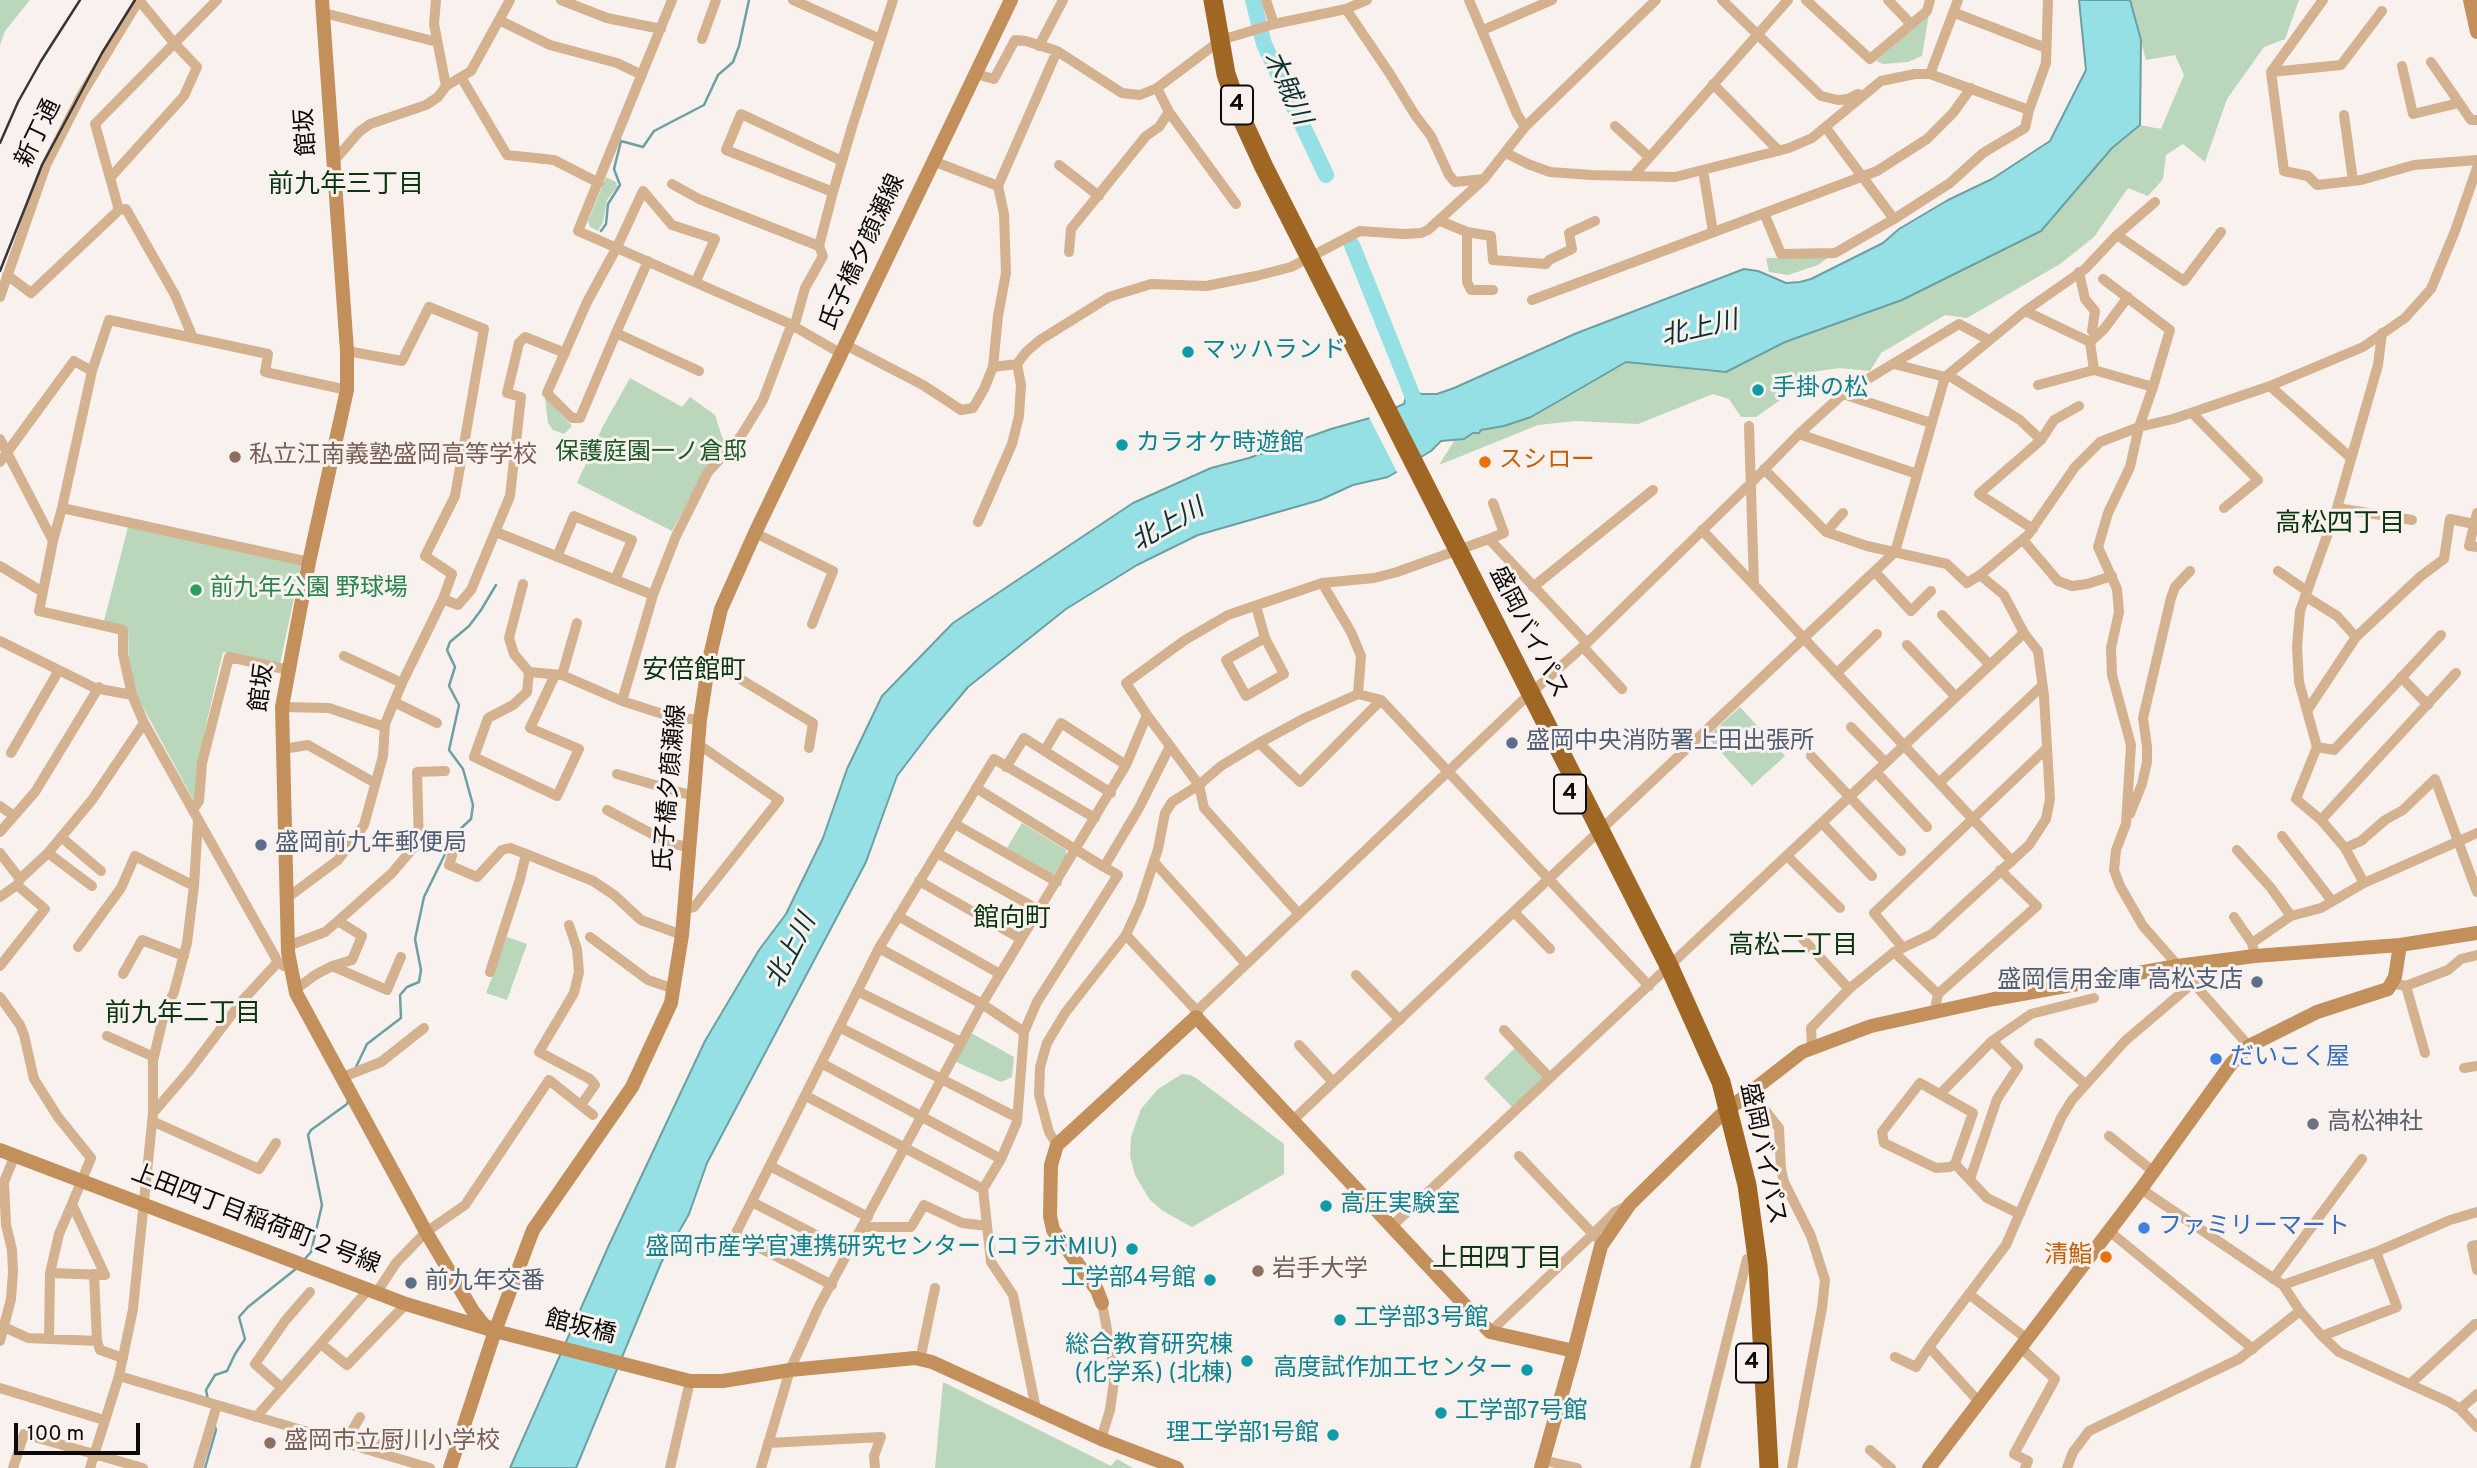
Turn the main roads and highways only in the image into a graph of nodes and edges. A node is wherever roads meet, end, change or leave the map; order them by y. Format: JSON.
{"nodes":[{"id":1,"x":1205,"y":2,"type":"edge"},
{"id":2,"x":1725,"y":1112,"type":"junction"},
{"id":3,"x":1758,"y":1468,"type":"edge"},
{"id":4,"x":1769,"y":1468,"type":"edge"}],
"edges":[{"from":1,"to":2,"type":"highway","name":"盛岡バイパス","number":"4"},
{"from":2,"to":3,"type":"highway","name":"盛岡バイパス","number":"4"},
{"from":2,"to":4,"type":"highway","name":"盛岡バイパス","number":"4"}]}
